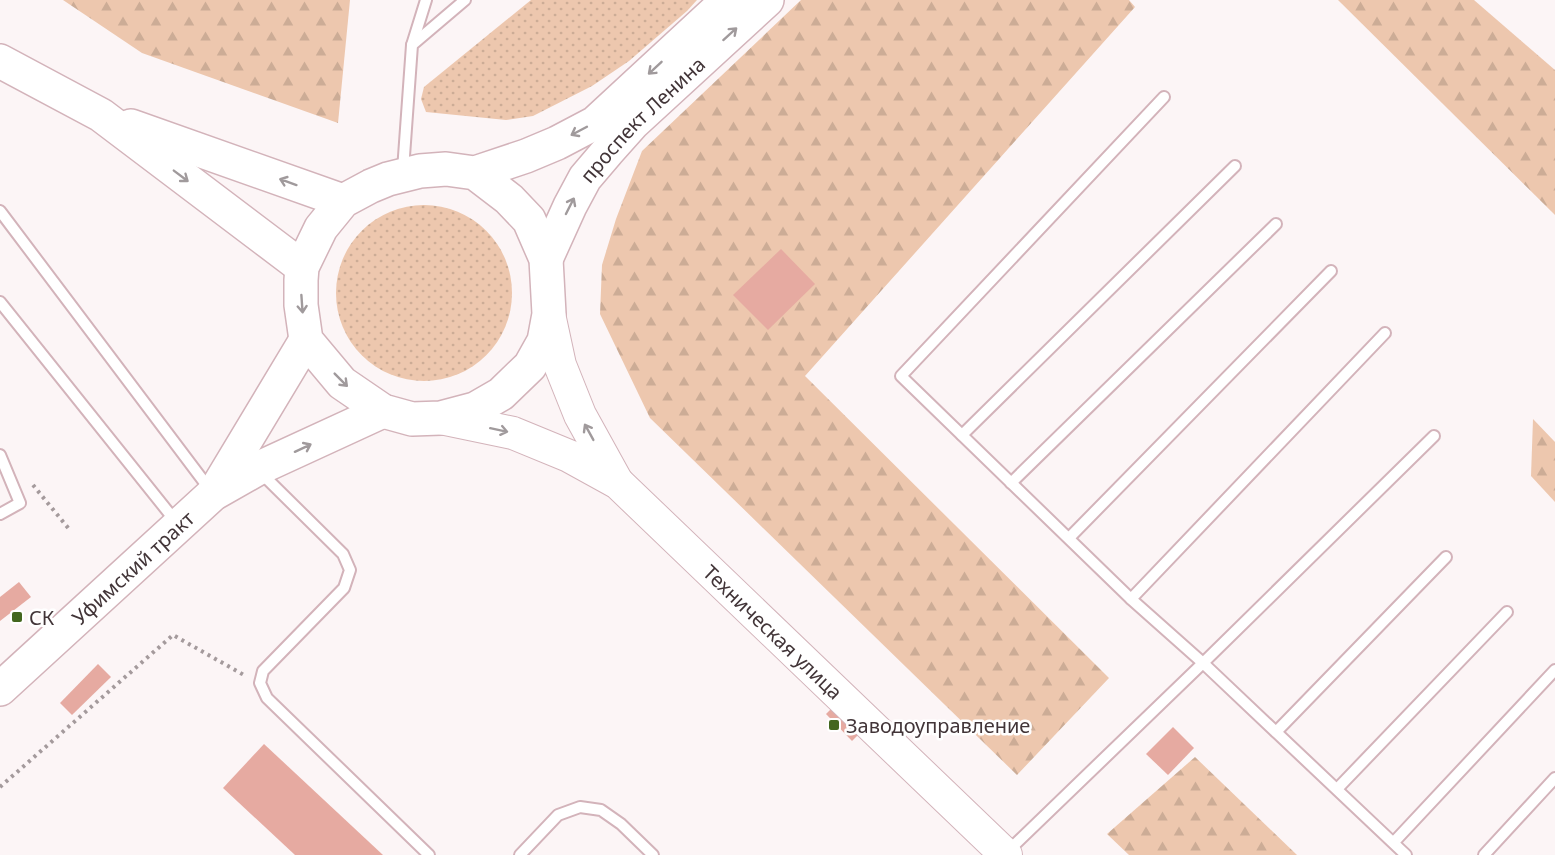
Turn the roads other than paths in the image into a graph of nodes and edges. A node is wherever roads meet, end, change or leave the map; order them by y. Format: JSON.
{"nodes":[{"id":1,"x":426,"y":0,"type":"edge"},
{"id":2,"x":465,"y":0,"type":"edge"},
{"id":3,"x":728,"y":0,"type":"edge"},
{"id":4,"x":767,"y":0,"type":"edge"},
{"id":5,"x":412,"y":45,"type":"junction"},
{"id":6,"x":0,"y":61,"type":"edge"},
{"id":7,"x":1164,"y":97,"type":"dead end"},
{"id":8,"x":101,"y":115,"type":"junction"},
{"id":9,"x":1236,"y":166,"type":"dead end"},
{"id":10,"x":475,"y":173,"type":"junction"},
{"id":11,"x":403,"y":175,"type":"junction"},
{"id":12,"x":343,"y":201,"type":"junction"},
{"id":13,"x":0,"y":211,"type":"edge"},
{"id":14,"x":1276,"y":224,"type":"dead end"},
{"id":15,"x":546,"y":260,"type":"junction"},
{"id":16,"x":302,"y":267,"type":"junction"},
{"id":17,"x":1331,"y":271,"type":"dead end"},
{"id":18,"x":0,"y":302,"type":"edge"},
{"id":19,"x":549,"y":314,"type":"junction"},
{"id":20,"x":1385,"y":333,"type":"dead end"},
{"id":21,"x":306,"y":340,"type":"junction"},
{"id":22,"x":383,"y":411,"type":"junction"},
{"id":23,"x":441,"y":418,"type":"junction"},
{"id":24,"x":962,"y":435,"type":"junction"},
{"id":25,"x":1434,"y":436,"type":"dead end"},
{"id":26,"x":0,"y":455,"type":"edge"},
{"id":27,"x":257,"y":469,"type":"junction"},
{"id":28,"x":618,"y":483,"type":"junction"},
{"id":29,"x":1011,"y":483,"type":"junction"},
{"id":30,"x":213,"y":494,"type":"junction"},
{"id":31,"x":0,"y":514,"type":"edge"},
{"id":32,"x":179,"y":525,"type":"junction"},
{"id":33,"x":1069,"y":538,"type":"junction"},
{"id":34,"x":1446,"y":557,"type":"dead end"},
{"id":35,"x":1131,"y":599,"type":"junction"},
{"id":36,"x":1507,"y":612,"type":"dead end"},
{"id":37,"x":1203,"y":663,"type":"junction"},
{"id":38,"x":1555,"y":670,"type":"edge"},
{"id":39,"x":0,"y":689,"type":"edge"},
{"id":40,"x":1276,"y":732,"type":"junction"},
{"id":41,"x":1555,"y":778,"type":"edge"},
{"id":42,"x":1337,"y":789,"type":"junction"},
{"id":43,"x":1394,"y":842,"type":"junction"},
{"id":44,"x":1005,"y":854,"type":"edge"},
{"id":45,"x":429,"y":855,"type":"edge"},
{"id":46,"x":520,"y":855,"type":"edge"},
{"id":47,"x":653,"y":855,"type":"edge"},
{"id":48,"x":1407,"y":855,"type":"edge"},
{"id":49,"x":1484,"y":855,"type":"edge"}],
"edges":[{"from":1,"to":5,"type":"lane"},
{"from":2,"to":5,"type":"lane"},
{"from":3,"to":10,"type":"main road","name":"проспект Ленина","one_way":true},
{"from":15,"to":4,"type":"main road","name":"проспект Ленина","one_way":true},
{"from":5,"to":11,"type":"lane"},
{"from":6,"to":8,"type":"main road"},
{"from":7,"to":24,"type":"lane"},
{"from":12,"to":8,"type":"main road","one_way":true},
{"from":8,"to":16,"type":"main road","one_way":true},
{"from":9,"to":24,"type":"lane"},
{"from":10,"to":11,"type":"main road"},
{"from":10,"to":15,"type":"main road"},
{"from":11,"to":12,"type":"main road"},
{"from":12,"to":16,"type":"main road"},
{"from":13,"to":30,"type":"lane"},
{"from":14,"to":29,"type":"lane"},
{"from":15,"to":19,"type":"main road"},
{"from":16,"to":21,"type":"main road","one_way":true},
{"from":17,"to":33,"type":"lane"},
{"from":18,"to":32,"type":"lane"},
{"from":19,"to":23,"type":"main road"},
{"from":28,"to":19,"type":"main road","one_way":true},
{"from":20,"to":35,"type":"lane"},
{"from":21,"to":22,"type":"main road","one_way":true},
{"from":21,"to":30,"type":"main road"},
{"from":22,"to":23,"type":"main road"},
{"from":27,"to":22,"type":"main road","one_way":true},
{"from":23,"to":28,"type":"main road","one_way":true},
{"from":24,"to":29,"type":"lane"},
{"from":25,"to":37,"type":"lane"},
{"from":26,"to":31,"type":"lane"},
{"from":27,"to":30,"type":"main road"},
{"from":27,"to":45,"type":"lane"},
{"from":28,"to":44,"type":"main road","name":"Техническая улица"},
{"from":29,"to":33,"type":"lane"},
{"from":30,"to":32,"type":"main road","name":"Уфимский тракт"},
{"from":32,"to":39,"type":"main road","name":"Уфимский тракт"},
{"from":33,"to":35,"type":"lane"},
{"from":34,"to":40,"type":"lane"},
{"from":35,"to":37,"type":"lane"},
{"from":36,"to":42,"type":"lane"},
{"from":37,"to":40,"type":"lane"},
{"from":37,"to":44,"type":"lane"},
{"from":38,"to":43,"type":"lane"},
{"from":40,"to":42,"type":"lane"},
{"from":41,"to":49,"type":"lane"},
{"from":42,"to":43,"type":"lane"},
{"from":43,"to":48,"type":"lane"},
{"from":46,"to":47,"type":"lane"}]}
